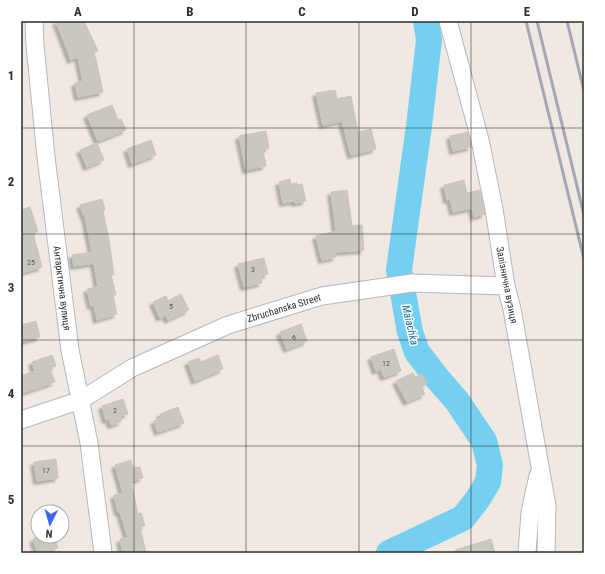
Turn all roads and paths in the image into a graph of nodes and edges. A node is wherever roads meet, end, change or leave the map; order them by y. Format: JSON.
{"nodes":[{"id":1,"x":34,"y":21,"type":"edge"},
{"id":2,"x":448,"y":21,"type":"edge"},
{"id":3,"x":506,"y":286,"type":"junction"},
{"id":4,"x":81,"y":400,"type":"junction"},
{"id":5,"x":21,"y":420,"type":"edge"},
{"id":6,"x":540,"y":468,"type":"junction"},
{"id":7,"x":103,"y":553,"type":"edge"},
{"id":8,"x":527,"y":553,"type":"edge"},
{"id":9,"x":546,"y":553,"type":"edge"}],
"edges":[{"from":1,"to":4,"type":"street","name":"Антарктична вулиця"},
{"from":2,"to":3,"type":"street","name":"Залізнична вузиця"},
{"from":3,"to":4,"type":"street","name":"Zbruchanska Street"},
{"from":3,"to":6,"type":"street","name":"Залізнична вузиця"},
{"from":4,"to":5,"type":"street","name":"Zbruchanska Street"},
{"from":4,"to":7,"type":"street","name":"Антарктична вулиця"},
{"from":6,"to":8,"type":"street"},
{"from":6,"to":9,"type":"street","name":"Залізнична вузиця"}]}
